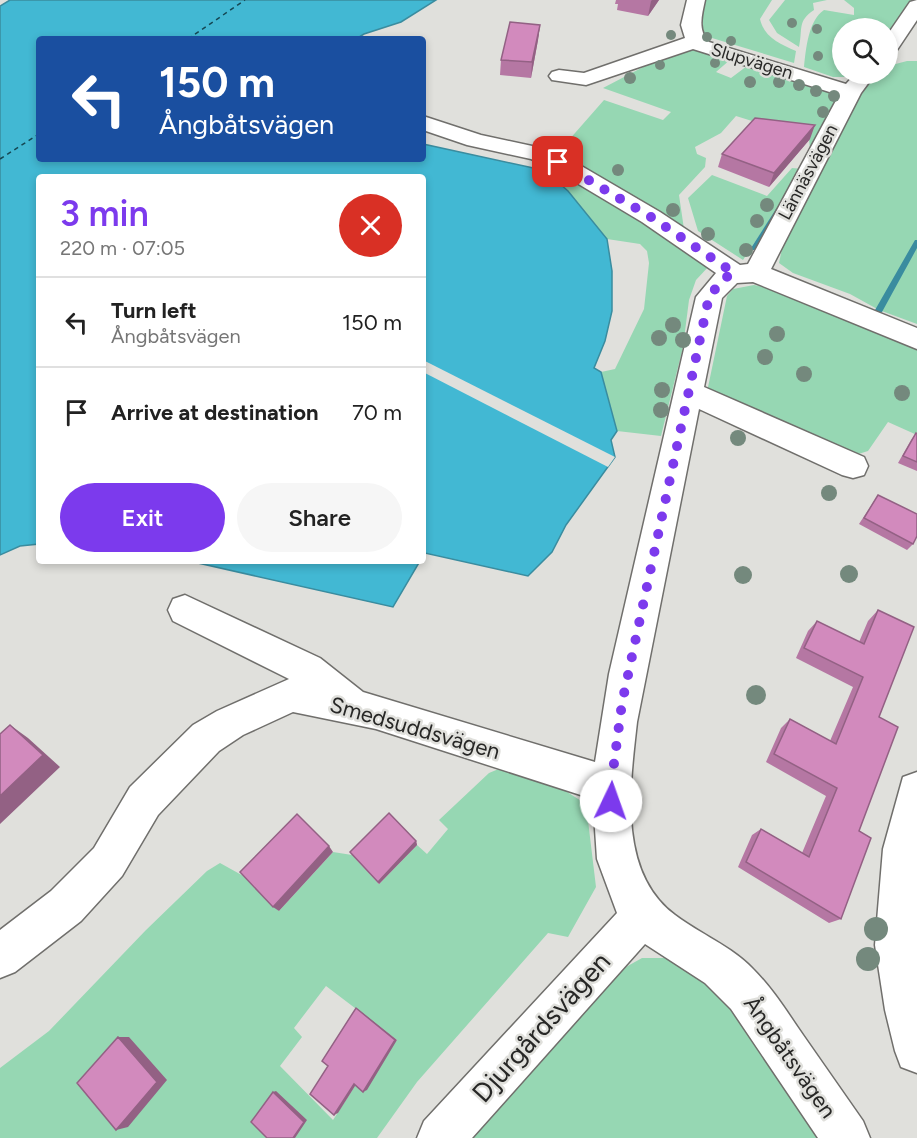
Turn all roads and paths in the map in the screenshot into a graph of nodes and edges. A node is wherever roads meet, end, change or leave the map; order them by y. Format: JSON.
{"nodes":[{"id":1,"x":696,"y":0,"type":"edge"},
{"id":2,"x":917,"y":6,"type":"edge"},
{"id":3,"x":696,"y":41,"type":"junction"},
{"id":4,"x":898,"y":44,"type":"edge"},
{"id":5,"x":559,"y":76,"type":"dead end"},
{"id":6,"x":857,"y":84,"type":"edge"},
{"id":7,"x":851,"y":92,"type":"junction"},
{"id":8,"x":426,"y":124,"type":"edge"},
{"id":9,"x":745,"y":273,"type":"junction"},
{"id":10,"x":917,"y":339,"type":"edge"},
{"id":11,"x":688,"y":392,"type":"junction"},
{"id":12,"x":853,"y":466,"type":"dead end"},
{"id":13,"x":185,"y":610,"type":"dead end"},
{"id":14,"x":354,"y":707,"type":"junction"},
{"id":15,"x":611,"y":786,"type":"junction"},
{"id":16,"x":917,"y":791,"type":"edge"},
{"id":17,"x":642,"y":916,"type":"junction"},
{"id":18,"x":0,"y":957,"type":"edge"},
{"id":19,"x":917,"y":1051,"type":"edge"},
{"id":20,"x":441,"y":1138,"type":"edge"},
{"id":21,"x":846,"y":1138,"type":"edge"}],
"edges":[{"from":1,"to":3,"type":"street","name":"Slupvägen"},
{"from":2,"to":4,"type":"street"},
{"from":3,"to":5,"type":"street"},
{"from":3,"to":7,"type":"street","name":"Slupvägen"},
{"from":6,"to":7,"type":"street","name":"Lännäsvägen"},
{"from":7,"to":9,"type":"street","name":"Lännäsvägen"},
{"from":8,"to":9,"type":"street"},
{"from":9,"to":10,"type":"street"},
{"from":9,"to":11,"type":"street","name":"Ångbåtsvägen"},
{"from":11,"to":12,"type":"street"},
{"from":11,"to":15,"type":"street","name":"Ångbåtsvägen"},
{"from":13,"to":14,"type":"street"},
{"from":14,"to":15,"type":"street","name":"Smedsuddsvägen"},
{"from":14,"to":18,"type":"street","name":"Smedsuddsvägen"},
{"from":15,"to":17,"type":"street","name":"Ångbåtsvägen"},
{"from":16,"to":19,"type":"street"},
{"from":17,"to":20,"type":"street","name":"Djurgårdsvägen"},
{"from":17,"to":21,"type":"street","name":"Ångbåtsvägen"}]}
